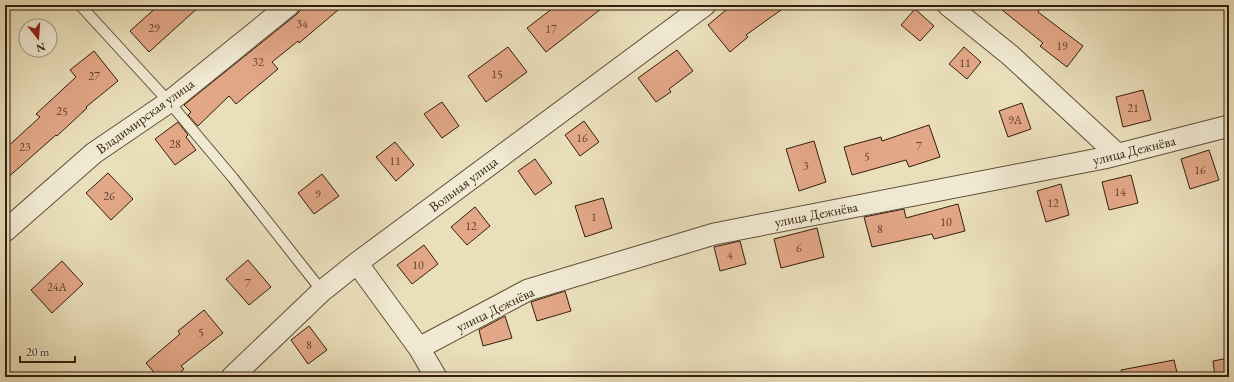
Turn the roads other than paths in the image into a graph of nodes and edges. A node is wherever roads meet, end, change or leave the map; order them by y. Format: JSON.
{"nodes":[{"id":1,"x":80,"y":5,"type":"edge"},
{"id":2,"x":289,"y":5,"type":"edge"},
{"id":3,"x":705,"y":5,"type":"edge"},
{"id":4,"x":948,"y":5,"type":"edge"},
{"id":5,"x":169,"y":102,"type":"junction"},
{"id":6,"x":1229,"y":126,"type":"edge"},
{"id":7,"x":1117,"y":154,"type":"junction"},
{"id":8,"x":5,"y":231,"type":"edge"},
{"id":9,"x":357,"y":263,"type":"junction"},
{"id":10,"x":322,"y":291,"type":"junction"},
{"id":11,"x":419,"y":348,"type":"junction"},
{"id":12,"x":232,"y":377,"type":"edge"},
{"id":13,"x":436,"y":377,"type":"edge"}],
"edges":[{"from":1,"to":5,"type":"lane"},
{"from":2,"to":5,"type":"street","name":"Владимирская улица"},
{"from":3,"to":9,"type":"street","name":"Вольная улица"},
{"from":4,"to":7,"type":"street"},
{"from":5,"to":8,"type":"street","name":"Владимирская улица"},
{"from":5,"to":10,"type":"lane"},
{"from":6,"to":7,"type":"street","name":"улица Дежнёва"},
{"from":7,"to":11,"type":"street","name":"улица Дежнёва"},
{"from":9,"to":10,"type":"street","name":"Вольная улица"},
{"from":9,"to":11,"type":"street"},
{"from":10,"to":12,"type":"street","name":"Вольная улица"},
{"from":11,"to":13,"type":"street"}]}
